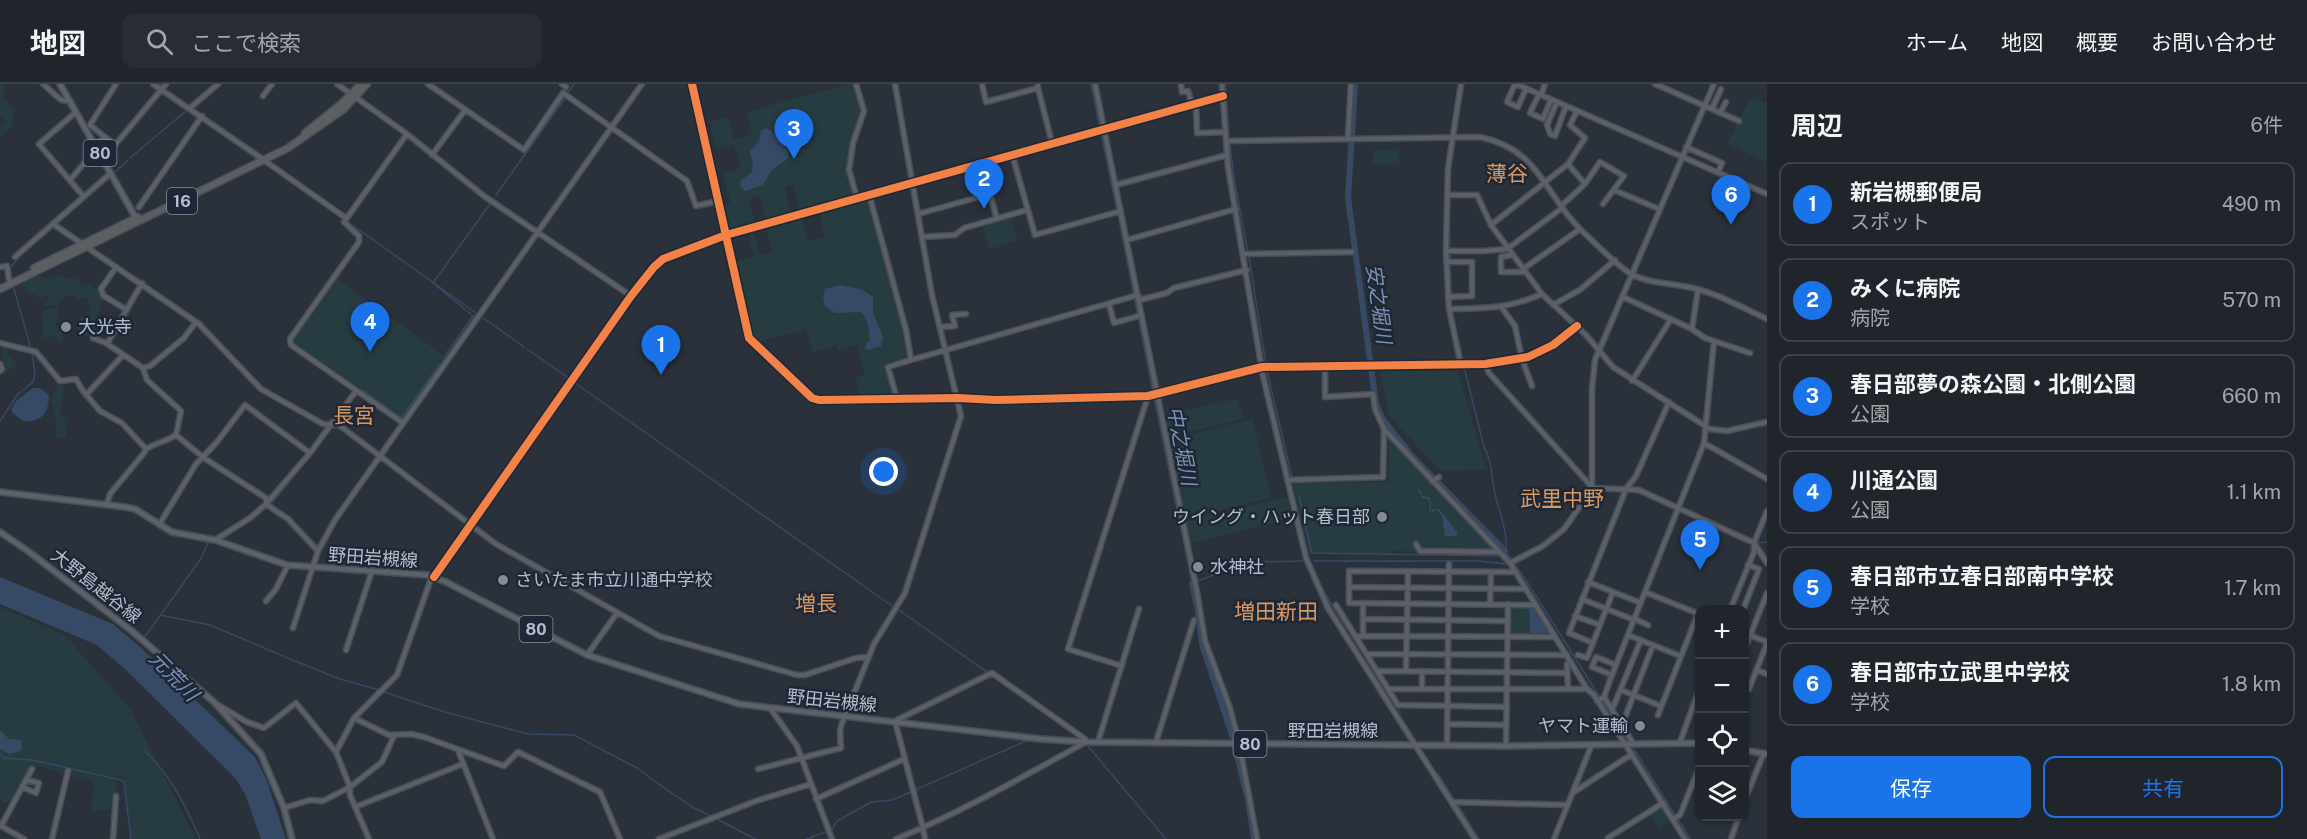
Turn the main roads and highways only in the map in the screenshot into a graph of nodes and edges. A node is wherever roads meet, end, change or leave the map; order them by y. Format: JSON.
{"nodes":[{"id":1,"x":60,"y":84,"type":"edge"},
{"id":2,"x":361,"y":84,"type":"edge"},
{"id":3,"x":367,"y":84,"type":"edge"},
{"id":4,"x":353,"y":96,"type":"junction"},
{"id":5,"x":137,"y":220,"type":"junction"},
{"id":6,"x":84,"y":246,"type":"junction"},
{"id":7,"x":0,"y":287,"type":"edge"},
{"id":8,"x":0,"y":492,"type":"edge"},
{"id":9,"x":0,"y":532,"type":"edge"},
{"id":10,"x":1695,"y":743,"type":"edge"},
{"id":11,"x":1749,"y":751,"type":"edge"},
{"id":12,"x":1765,"y":754,"type":"edge"},
{"id":13,"x":292,"y":839,"type":"edge"}],
"edges":[{"from":1,"to":5,"type":"main road","number":"80"},
{"from":2,"to":4,"type":"highway","number":"16"},
{"from":3,"to":4,"type":"highway","number":"16"},
{"from":4,"to":5,"type":"highway","number":"16"},
{"from":5,"to":6,"type":"highway","number":"16"},
{"from":6,"to":7,"type":"highway","number":"16"},
{"from":6,"to":7,"type":"highway","number":"16"},
{"from":8,"to":10,"type":"main road","name":"野田岩槻線","number":"80"},
{"from":9,"to":13,"type":"main road","name":"大野島越谷線"},
{"from":11,"to":12,"type":"main road"}]}
